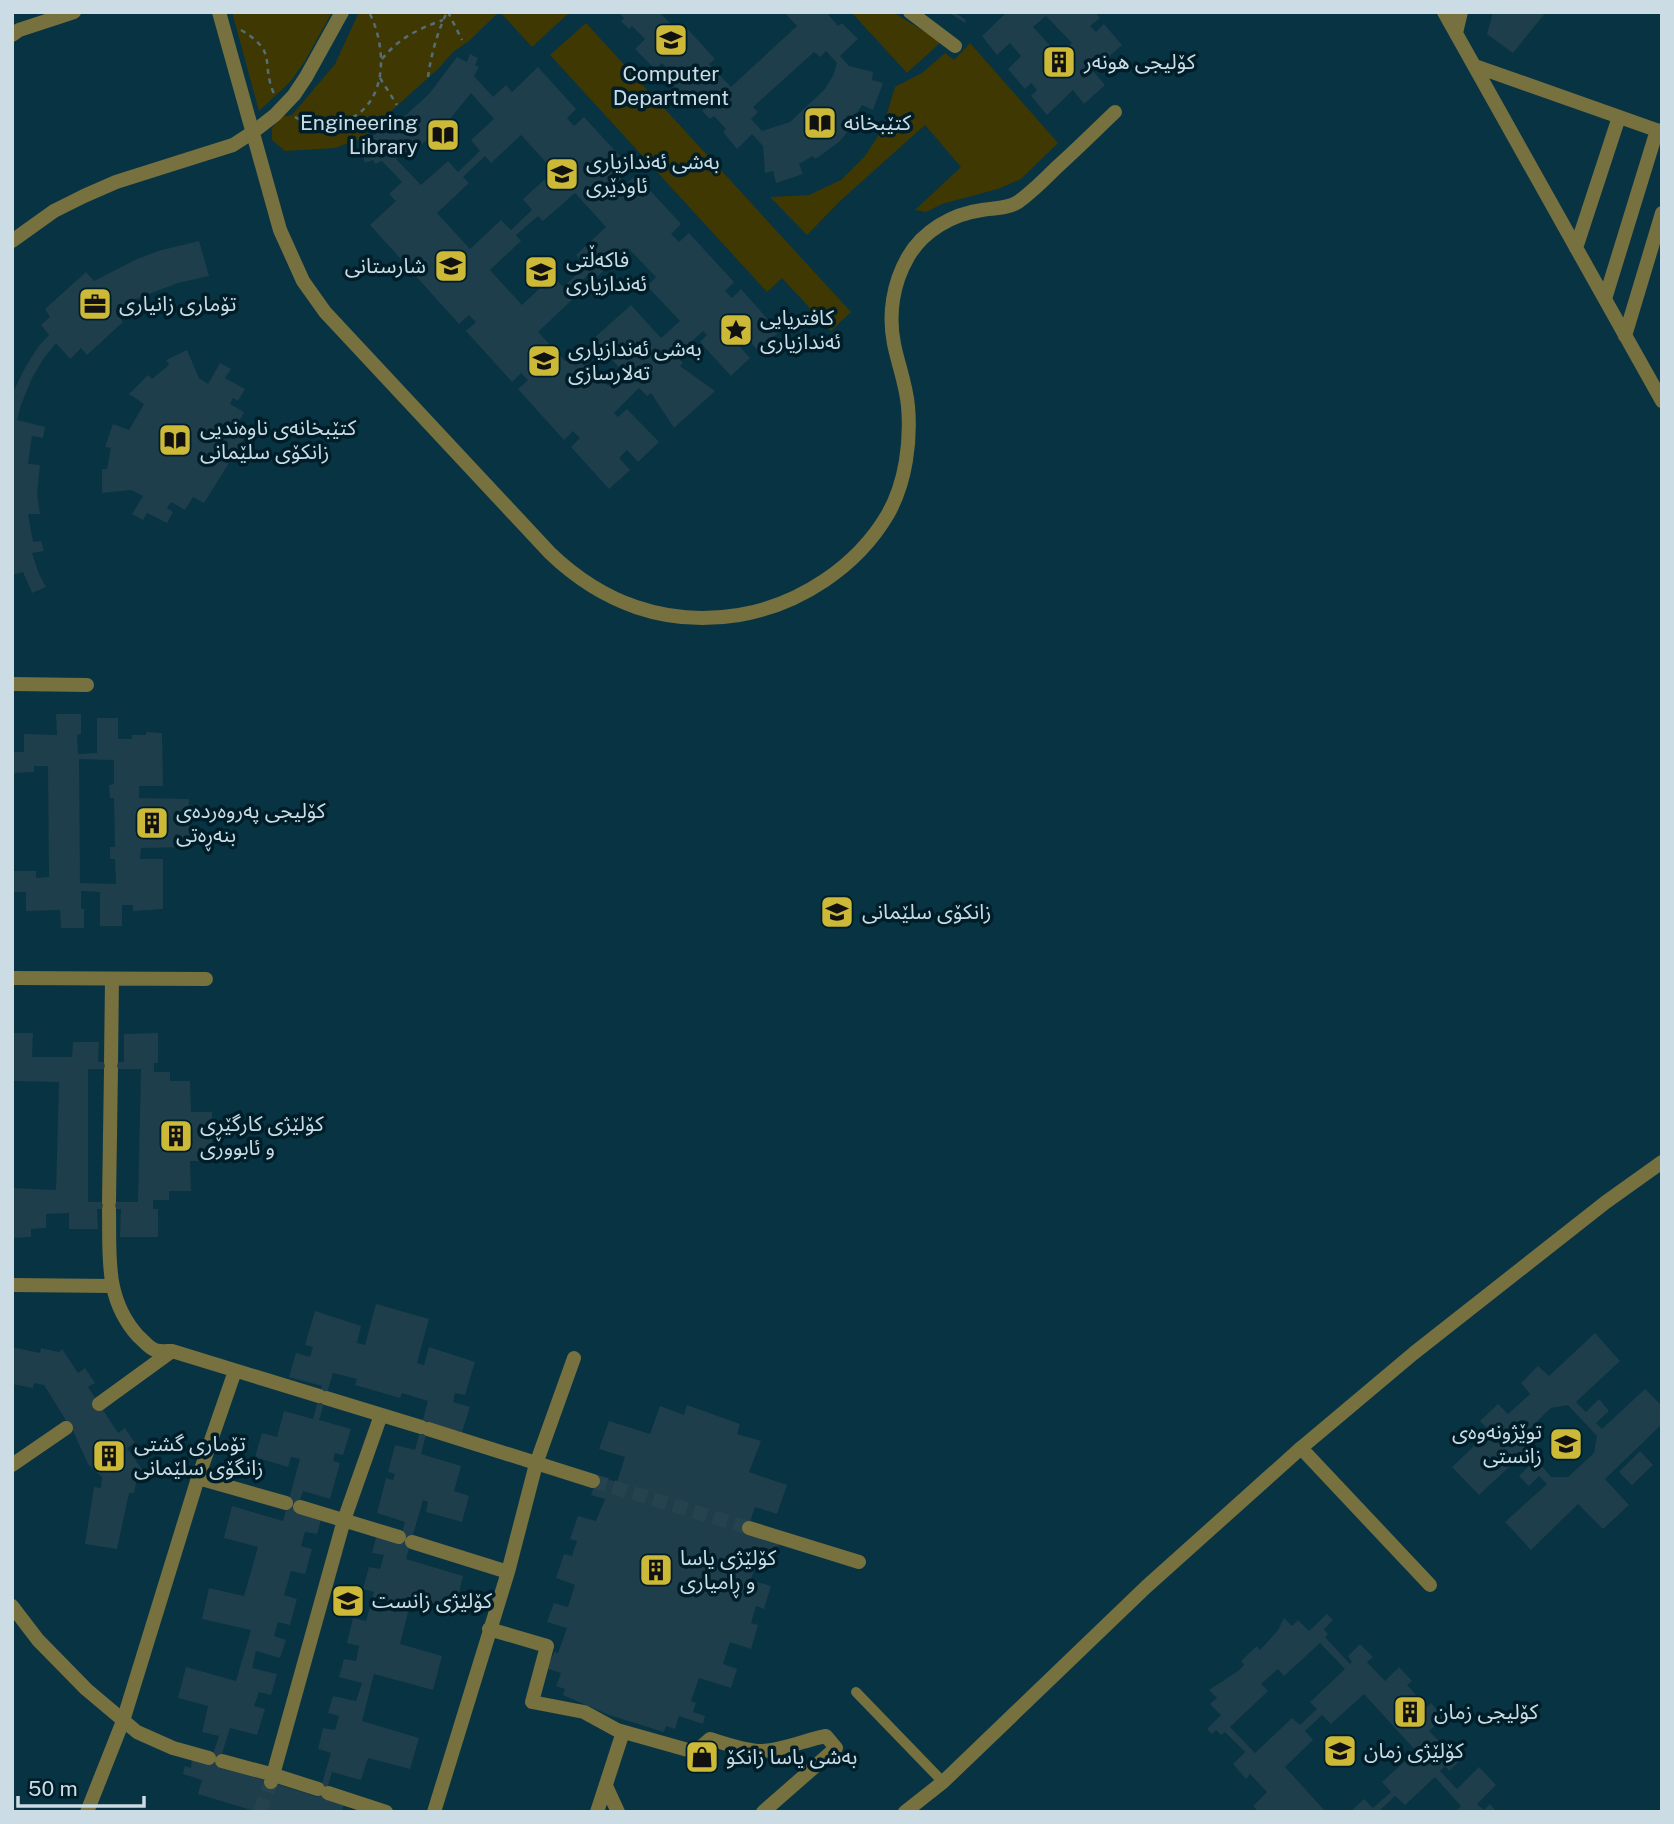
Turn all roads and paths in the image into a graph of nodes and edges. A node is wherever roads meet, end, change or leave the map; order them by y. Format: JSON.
{"nodes":[{"id":1,"x":74,"y":12,"type":"edge"},
{"id":2,"x":219,"y":12,"type":"edge"},
{"id":3,"x":342,"y":12,"type":"edge"},
{"id":4,"x":447,"y":12,"type":"edge"},
{"id":5,"x":909,"y":12,"type":"edge"},
{"id":6,"x":1444,"y":12,"type":"edge"},
{"id":7,"x":1461,"y":12,"type":"edge"},
{"id":8,"x":443,"y":20,"type":"junction"},
{"id":9,"x":1456,"y":33,"type":"junction"},
{"id":10,"x":12,"y":35,"type":"edge"},
{"id":11,"x":462,"y":40,"type":"dead end"},
{"id":12,"x":955,"y":46,"type":"dead end"},
{"id":13,"x":382,"y":59,"type":"dead end"},
{"id":14,"x":1475,"y":66,"type":"junction"},
{"id":15,"x":428,"y":77,"type":"dead end"},
{"id":16,"x":380,"y":78,"type":"dead end"},
{"id":17,"x":397,"y":106,"type":"dead end"},
{"id":18,"x":1115,"y":112,"type":"dead end"},
{"id":19,"x":1619,"y":117,"type":"junction"},
{"id":20,"x":1659,"y":131,"type":"edge"},
{"id":21,"x":253,"y":132,"type":"junction"},
{"id":22,"x":1662,"y":213,"type":"edge"},
{"id":23,"x":12,"y":241,"type":"edge"},
{"id":24,"x":1576,"y":248,"type":"junction"},
{"id":25,"x":1605,"y":299,"type":"junction"},
{"id":26,"x":1625,"y":336,"type":"junction"},
{"id":27,"x":1662,"y":401,"type":"edge"},
{"id":28,"x":12,"y":684,"type":"edge"},
{"id":29,"x":87,"y":685,"type":"dead end"},
{"id":30,"x":12,"y":978,"type":"edge"},
{"id":31,"x":112,"y":979,"type":"junction"},
{"id":32,"x":206,"y":979,"type":"dead end"},
{"id":33,"x":1662,"y":1162,"type":"edge"},
{"id":34,"x":12,"y":1285,"type":"edge"},
{"id":35,"x":112,"y":1286,"type":"junction"},
{"id":36,"x":172,"y":1351,"type":"junction"},
{"id":37,"x":574,"y":1358,"type":"dead end"},
{"id":38,"x":235,"y":1371,"type":"junction"},
{"id":39,"x":99,"y":1404,"type":"dead end"},
{"id":40,"x":381,"y":1415,"type":"junction"},
{"id":41,"x":66,"y":1428,"type":"dead end"},
{"id":42,"x":1301,"y":1448,"type":"junction"},
{"id":43,"x":536,"y":1464,"type":"junction"},
{"id":44,"x":12,"y":1465,"type":"edge"},
{"id":45,"x":198,"y":1478,"type":"junction"},
{"id":46,"x":593,"y":1481,"type":"tunnel mouth"},
{"id":47,"x":344,"y":1520,"type":"junction"},
{"id":48,"x":749,"y":1528,"type":"tunnel mouth"},
{"id":49,"x":859,"y":1562,"type":"dead end"},
{"id":50,"x":508,"y":1572,"type":"junction"},
{"id":51,"x":1430,"y":1585,"type":"dead end"},
{"id":52,"x":12,"y":1606,"type":"edge"},
{"id":53,"x":489,"y":1629,"type":"junction"},
{"id":54,"x":856,"y":1692,"type":"dead end"},
{"id":55,"x":123,"y":1721,"type":"junction"},
{"id":56,"x":623,"y":1732,"type":"junction"},
{"id":57,"x":272,"y":1779,"type":"junction"},
{"id":58,"x":943,"y":1782,"type":"junction"},
{"id":59,"x":606,"y":1786,"type":"junction"},
{"id":60,"x":909,"y":1810,"type":"edge"},
{"id":61,"x":87,"y":1812,"type":"edge"},
{"id":62,"x":386,"y":1812,"type":"edge"},
{"id":63,"x":434,"y":1812,"type":"edge"},
{"id":64,"x":597,"y":1812,"type":"edge"},
{"id":65,"x":618,"y":1812,"type":"edge"},
{"id":66,"x":763,"y":1812,"type":"edge"}],
"edges":[{"from":1,"to":10,"type":"street"},
{"from":2,"to":21,"type":"street"},
{"from":3,"to":21,"type":"street"},
{"from":4,"to":8,"type":"path"},
{"from":4,"to":11,"type":"path"},
{"from":5,"to":12,"type":"street"},
{"from":6,"to":9,"type":"street"},
{"from":7,"to":9,"type":"street"},
{"from":8,"to":13,"type":"path"},
{"from":8,"to":15,"type":"path"},
{"from":9,"to":14,"type":"street"},
{"from":14,"to":19,"type":"street"},
{"from":14,"to":24,"type":"street"},
{"from":16,"to":17,"type":"path"},
{"from":18,"to":21,"type":"street"},
{"from":19,"to":20,"type":"street"},
{"from":19,"to":24,"type":"street"},
{"from":20,"to":25,"type":"street"},
{"from":21,"to":23,"type":"street"},
{"from":22,"to":26,"type":"street"},
{"from":24,"to":25,"type":"street"},
{"from":25,"to":26,"type":"street"},
{"from":26,"to":27,"type":"street"},
{"from":28,"to":29,"type":"street"},
{"from":30,"to":31,"type":"street"},
{"from":31,"to":32,"type":"street"},
{"from":31,"to":35,"type":"street"},
{"from":33,"to":42,"type":"street"},
{"from":34,"to":35,"type":"street"},
{"from":35,"to":36,"type":"street"},
{"from":36,"to":38,"type":"street"},
{"from":36,"to":39,"type":"street"},
{"from":37,"to":43,"type":"street"},
{"from":38,"to":40,"type":"street"},
{"from":38,"to":45,"type":"street"},
{"from":40,"to":43,"type":"street"},
{"from":40,"to":47,"type":"street"},
{"from":41,"to":44,"type":"street"},
{"from":42,"to":51,"type":"street"},
{"from":42,"to":58,"type":"street"},
{"from":43,"to":46,"type":"street"},
{"from":43,"to":50,"type":"street"},
{"from":45,"to":47,"type":"street"},
{"from":45,"to":55,"type":"street"},
{"from":47,"to":50,"type":"street"},
{"from":47,"to":57,"type":"street"},
{"from":48,"to":49,"type":"street"},
{"from":50,"to":53,"type":"street"},
{"from":52,"to":55,"type":"street"},
{"from":53,"to":56,"type":"street"},
{"from":53,"to":63,"type":"street"},
{"from":54,"to":58,"type":"lane"},
{"from":55,"to":57,"type":"street"},
{"from":55,"to":61,"type":"street"},
{"from":56,"to":59,"type":"street"},
{"from":56,"to":66,"type":"street"},
{"from":57,"to":62,"type":"street"},
{"from":58,"to":60,"type":"street"},
{"from":59,"to":64,"type":"street"},
{"from":59,"to":65,"type":"street"}]}
